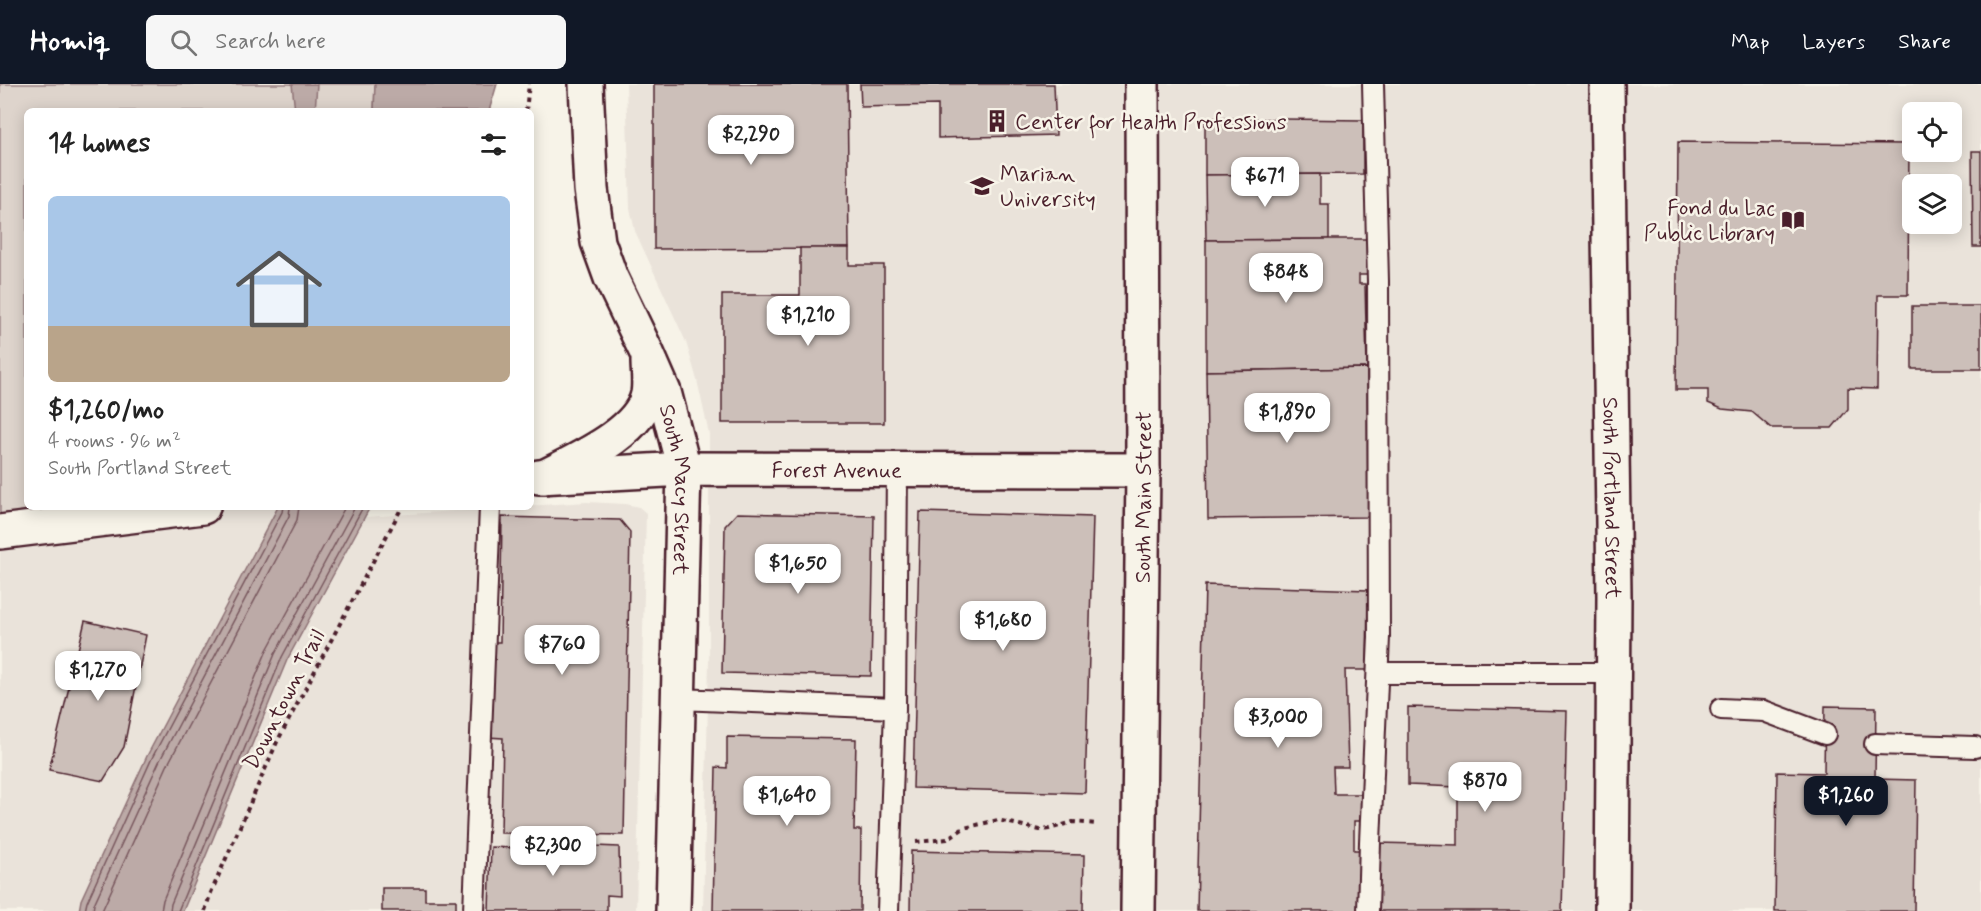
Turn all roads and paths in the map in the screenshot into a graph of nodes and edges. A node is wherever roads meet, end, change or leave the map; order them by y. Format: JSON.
{"nodes":[{"id":1,"x":529,"y":84,"type":"edge"},
{"id":2,"x":586,"y":84,"type":"edge"},
{"id":3,"x":1142,"y":84,"type":"edge"},
{"id":4,"x":1373,"y":84,"type":"edge"},
{"id":5,"x":1607,"y":84,"type":"edge"},
{"id":6,"x":526,"y":108,"type":"edge"},
{"id":7,"x":647,"y":353,"type":"junction"},
{"id":8,"x":684,"y":469,"type":"junction"},
{"id":9,"x":897,"y":469,"type":"junction"},
{"id":10,"x":1143,"y":470,"type":"junction"},
{"id":11,"x":537,"y":477,"type":"edge"},
{"id":12,"x":178,"y":510,"type":"edge"},
{"id":13,"x":400,"y":510,"type":"edge"},
{"id":14,"x":490,"y":510,"type":"edge"},
{"id":15,"x":0,"y":532,"type":"edge"},
{"id":16,"x":1378,"y":673,"type":"junction"},
{"id":17,"x":1614,"y":673,"type":"junction"},
{"id":18,"x":678,"y":699,"type":"junction"},
{"id":19,"x":895,"y":708,"type":"junction"},
{"id":20,"x":1721,"y":709,"type":"dead end"},
{"id":21,"x":1825,"y":734,"type":"dead end"},
{"id":22,"x":1875,"y":744,"type":"dead end"},
{"id":23,"x":1975,"y":747,"type":"dead end"},
{"id":24,"x":1097,"y":824,"type":"dead end"},
{"id":25,"x":891,"y":842,"type":"junction"},
{"id":26,"x":205,"y":911,"type":"edge"},
{"id":27,"x":474,"y":911,"type":"edge"},
{"id":28,"x":673,"y":911,"type":"edge"},
{"id":29,"x":888,"y":911,"type":"edge"},
{"id":30,"x":1138,"y":911,"type":"edge"},
{"id":31,"x":1368,"y":911,"type":"edge"},
{"id":32,"x":1612,"y":911,"type":"edge"}],
"edges":[{"from":1,"to":6,"type":"path"},
{"from":2,"to":7,"type":"street","name":"South Macy Street"},
{"from":3,"to":10,"type":"street","name":"South Main Street"},
{"from":4,"to":16,"type":"lane"},
{"from":5,"to":17,"type":"street","name":"South Portland Street"},
{"from":7,"to":8,"type":"street","name":"South Macy Street"},
{"from":7,"to":11,"type":"street"},
{"from":8,"to":9,"type":"street","name":"Forest Avenue"},
{"from":8,"to":11,"type":"street","name":"Forest Avenue"},
{"from":8,"to":18,"type":"street","name":"South Macy Street"},
{"from":9,"to":10,"type":"street","name":"Forest Avenue"},
{"from":9,"to":19,"type":"lane"},
{"from":10,"to":30,"type":"street","name":"South Main Street"},
{"from":12,"to":15,"type":"street"},
{"from":13,"to":26,"type":"path","name":"Downtown Trail"},
{"from":14,"to":27,"type":"lane"},
{"from":16,"to":17,"type":"lane"},
{"from":16,"to":31,"type":"lane"},
{"from":17,"to":32,"type":"street","name":"South Portland Street"},
{"from":18,"to":19,"type":"lane"},
{"from":18,"to":28,"type":"street","name":"South Macy Street"},
{"from":19,"to":25,"type":"lane"},
{"from":20,"to":21,"type":"lane"},
{"from":22,"to":23,"type":"lane"},
{"from":24,"to":25,"type":"path"},
{"from":25,"to":29,"type":"lane"}]}
